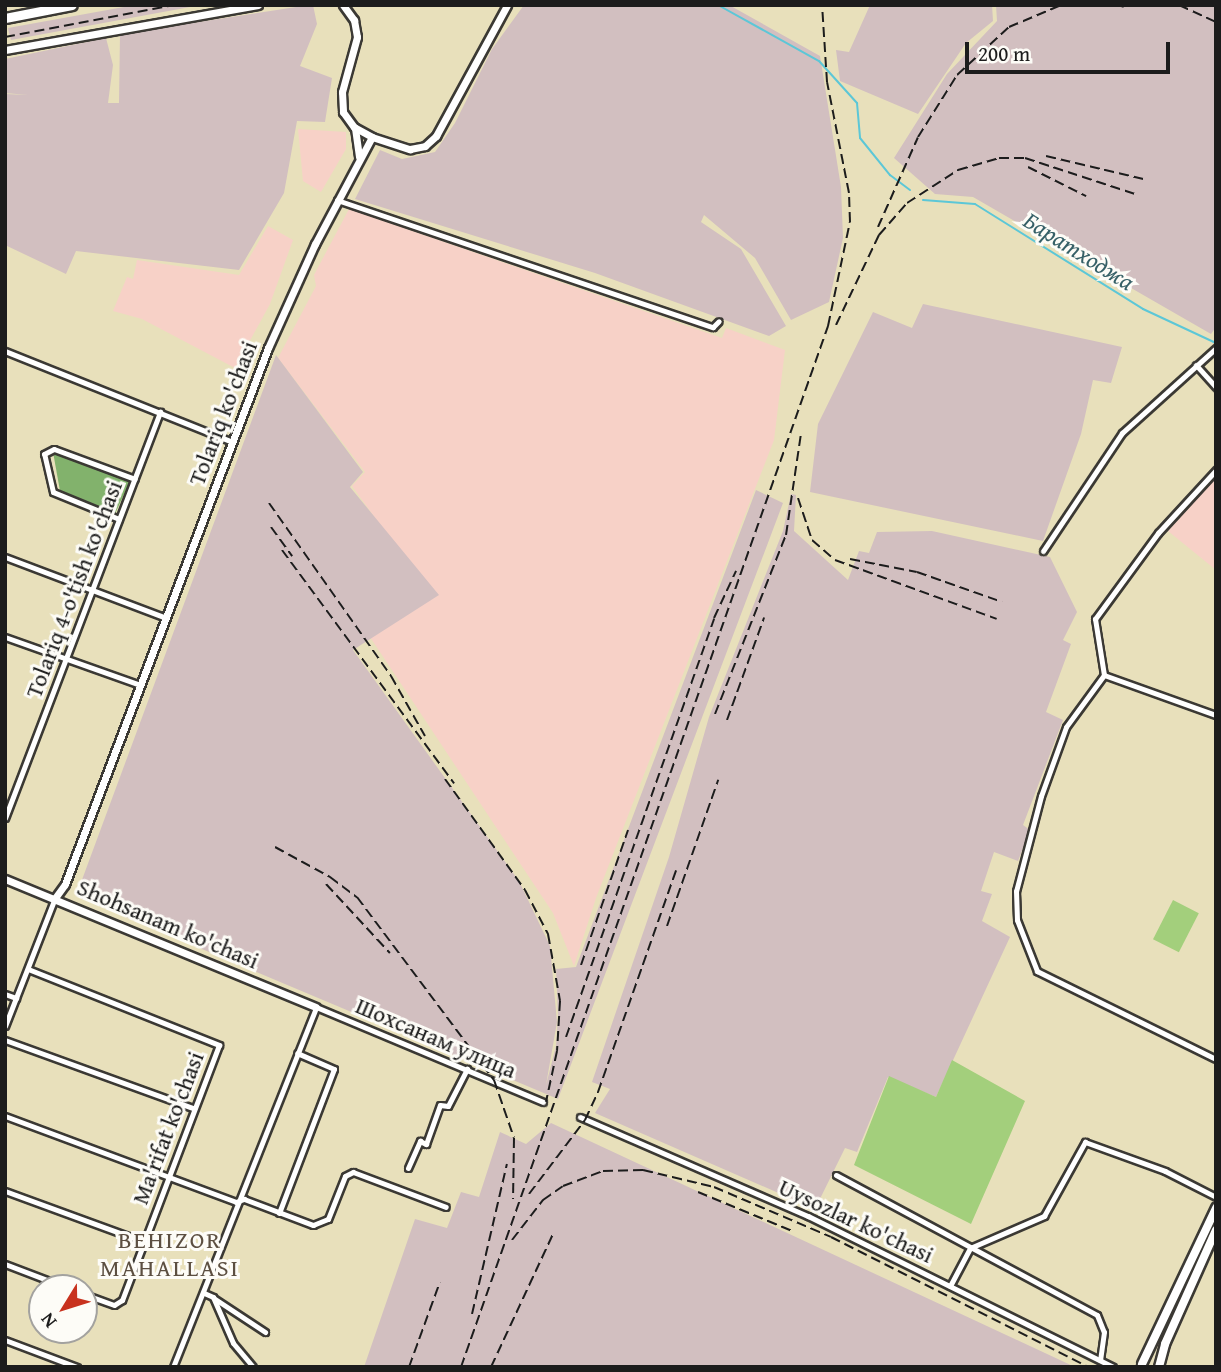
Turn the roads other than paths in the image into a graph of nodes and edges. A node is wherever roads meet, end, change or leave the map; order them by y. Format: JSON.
{"nodes":[{"id":1,"x":72,"y":5,"type":"edge"},
{"id":2,"x":258,"y":5,"type":"edge"},
{"id":3,"x":343,"y":5,"type":"edge"},
{"id":4,"x":507,"y":5,"type":"edge"},
{"id":5,"x":5,"y":18,"type":"edge"},
{"id":6,"x":5,"y":50,"type":"edge"},
{"id":7,"x":354,"y":127,"type":"junction"},
{"id":8,"x":372,"y":137,"type":"junction"},
{"id":9,"x":358,"y":162,"type":"junction"},
{"id":10,"x":337,"y":200,"type":"junction"},
{"id":11,"x":719,"y":321,"type":"dead end"},
{"id":12,"x":1215,"y":349,"type":"edge"},
{"id":13,"x":5,"y":351,"type":"edge"},
{"id":14,"x":1196,"y":365,"type":"junction"},
{"id":15,"x":1216,"y":387,"type":"edge"},
{"id":16,"x":160,"y":412,"type":"junction"},
{"id":17,"x":232,"y":442,"type":"junction"},
{"id":18,"x":1216,"y":470,"type":"edge"},
{"id":19,"x":135,"y":479,"type":"junction"},
{"id":20,"x":119,"y":519,"type":"junction"},
{"id":21,"x":1043,"y":551,"type":"dead end"},
{"id":22,"x":5,"y":557,"type":"edge"},
{"id":23,"x":93,"y":590,"type":"junction"},
{"id":24,"x":164,"y":617,"type":"junction"},
{"id":25,"x":5,"y":637,"type":"edge"},
{"id":26,"x":67,"y":660,"type":"junction"},
{"id":27,"x":1104,"y":675,"type":"junction"},
{"id":28,"x":138,"y":684,"type":"junction"},
{"id":29,"x":1216,"y":715,"type":"edge"},
{"id":30,"x":5,"y":818,"type":"edge"},
{"id":31,"x":5,"y":879,"type":"edge"},
{"id":32,"x":55,"y":898,"type":"junction"},
{"id":33,"x":28,"y":969,"type":"junction"},
{"id":34,"x":5,"y":994,"type":"edge"},
{"id":35,"x":16,"y":998,"type":"junction"},
{"id":36,"x":316,"y":1007,"type":"junction"},
{"id":37,"x":5,"y":1026,"type":"edge"},
{"id":38,"x":5,"y":1040,"type":"edge"},
{"id":39,"x":297,"y":1053,"type":"junction"},
{"id":40,"x":1216,"y":1059,"type":"edge"},
{"id":41,"x":467,"y":1069,"type":"junction"},
{"id":42,"x":543,"y":1102,"type":"dead end"},
{"id":43,"x":193,"y":1108,"type":"junction"},
{"id":44,"x":5,"y":1116,"type":"edge"},
{"id":45,"x":580,"y":1117,"type":"dead end"},
{"id":46,"x":408,"y":1168,"type":"dead end"},
{"id":47,"x":836,"y":1175,"type":"dead end"},
{"id":48,"x":167,"y":1176,"type":"junction"},
{"id":49,"x":5,"y":1191,"type":"edge"},
{"id":50,"x":1216,"y":1197,"type":"edge"},
{"id":51,"x":236,"y":1202,"type":"junction"},
{"id":52,"x":446,"y":1207,"type":"dead end"},
{"id":53,"x":1216,"y":1208,"type":"edge"},
{"id":54,"x":279,"y":1213,"type":"junction"},
{"id":55,"x":1216,"y":1230,"type":"edge"},
{"id":56,"x":142,"y":1241,"type":"junction"},
{"id":57,"x":970,"y":1248,"type":"junction"},
{"id":58,"x":5,"y":1264,"type":"edge"},
{"id":59,"x":31,"y":1274,"type":"edge"},
{"id":60,"x":950,"y":1286,"type":"junction"},
{"id":61,"x":204,"y":1293,"type":"junction"},
{"id":62,"x":213,"y":1297,"type":"junction"},
{"id":63,"x":98,"y":1298,"type":"edge"},
{"id":64,"x":265,"y":1332,"type":"dead end"},
{"id":65,"x":5,"y":1340,"type":"edge"},
{"id":66,"x":1100,"y":1360,"type":"junction"},
{"id":67,"x":1139,"y":1366,"type":"edge"},
{"id":68,"x":77,"y":1367,"type":"edge"},
{"id":69,"x":173,"y":1367,"type":"edge"},
{"id":70,"x":253,"y":1367,"type":"edge"},
{"id":71,"x":1113,"y":1367,"type":"edge"},
{"id":72,"x":1160,"y":1367,"type":"edge"}],
"edges":[{"from":1,"to":5,"type":"highway"},
{"from":2,"to":6,"type":"street"},
{"from":3,"to":7,"type":"street"},
{"from":4,"to":8,"type":"street"},
{"from":7,"to":8,"type":"street"},
{"from":7,"to":9,"type":"street"},
{"from":8,"to":9,"type":"street","name":"Tolariq ko'chasi"},
{"from":9,"to":10,"type":"street","name":"Tolariq ko'chasi"},
{"from":10,"to":11,"type":"street"},
{"from":10,"to":17,"type":"street","name":"Tolariq ko'chasi"},
{"from":12,"to":14,"type":"street"},
{"from":13,"to":16,"type":"street"},
{"from":14,"to":15,"type":"street"},
{"from":14,"to":21,"type":"street"},
{"from":16,"to":17,"type":"street"},
{"from":16,"to":19,"type":"street","name":"Tolariq 4-o'tish ko'chasi"},
{"from":17,"to":24,"type":"street","name":"Tolariq ko'chasi"},
{"from":18,"to":27,"type":"street"},
{"from":19,"to":20,"type":"street","name":"Tolariq 4-o'tish ko'chasi"},
{"from":19,"to":20,"type":"street"},
{"from":20,"to":23,"type":"street","name":"Tolariq 4-o'tish ko'chasi"},
{"from":22,"to":23,"type":"street"},
{"from":23,"to":24,"type":"street"},
{"from":23,"to":26,"type":"street","name":"Tolariq 4-o'tish ko'chasi"},
{"from":24,"to":28,"type":"street","name":"Tolariq ko'chasi"},
{"from":25,"to":26,"type":"street"},
{"from":26,"to":28,"type":"street"},
{"from":26,"to":30,"type":"street","name":"Tolariq 4-o'tish ko'chasi"},
{"from":27,"to":29,"type":"street"},
{"from":27,"to":40,"type":"street"},
{"from":28,"to":32,"type":"street","name":"Tolariq ko'chasi"},
{"from":31,"to":32,"type":"street","name":"Shohsanam ko'chasi"},
{"from":32,"to":33,"type":"street","name":"Tolariq ko'chasi"},
{"from":32,"to":36,"type":"street","name":"Shohsanam ko'chasi"},
{"from":33,"to":35,"type":"street","name":"Tolariq ko'chasi"},
{"from":33,"to":43,"type":"street","name":"Ma'rifat ko'chasi"},
{"from":34,"to":35,"type":"street"},
{"from":35,"to":37,"type":"street","name":"Tolariq ko'chasi"},
{"from":36,"to":39,"type":"street"},
{"from":36,"to":41,"type":"street","name":"Шохсанам улица"},
{"from":38,"to":43,"type":"street"},
{"from":39,"to":51,"type":"street"},
{"from":39,"to":54,"type":"street"},
{"from":41,"to":42,"type":"street","name":"Шохсанам улица"},
{"from":41,"to":46,"type":"street"},
{"from":43,"to":48,"type":"street","name":"Ma'rifat ko'chasi"},
{"from":44,"to":48,"type":"street"},
{"from":45,"to":60,"type":"street","name":"Uysozlar ko'chasi"},
{"from":47,"to":57,"type":"street"},
{"from":48,"to":51,"type":"street"},
{"from":48,"to":56,"type":"street","name":"Ma'rifat ko'chasi"},
{"from":49,"to":56,"type":"street"},
{"from":50,"to":57,"type":"street"},
{"from":51,"to":54,"type":"street"},
{"from":51,"to":61,"type":"street"},
{"from":52,"to":54,"type":"street"},
{"from":53,"to":67,"type":"main road"},
{"from":55,"to":72,"type":"main road"},
{"from":56,"to":63,"type":"street","name":"Ma'rifat ko'chasi"},
{"from":57,"to":60,"type":"street"},
{"from":57,"to":66,"type":"street"},
{"from":58,"to":59,"type":"street"},
{"from":60,"to":66,"type":"street","name":"Uysozlar ko'chasi"},
{"from":61,"to":62,"type":"street"},
{"from":61,"to":69,"type":"street"},
{"from":62,"to":64,"type":"street"},
{"from":62,"to":70,"type":"street"},
{"from":65,"to":68,"type":"street"},
{"from":66,"to":71,"type":"street","name":"Uysozlar ko'chasi"},
{"from":67,"to":72,"type":"main road"}]}
